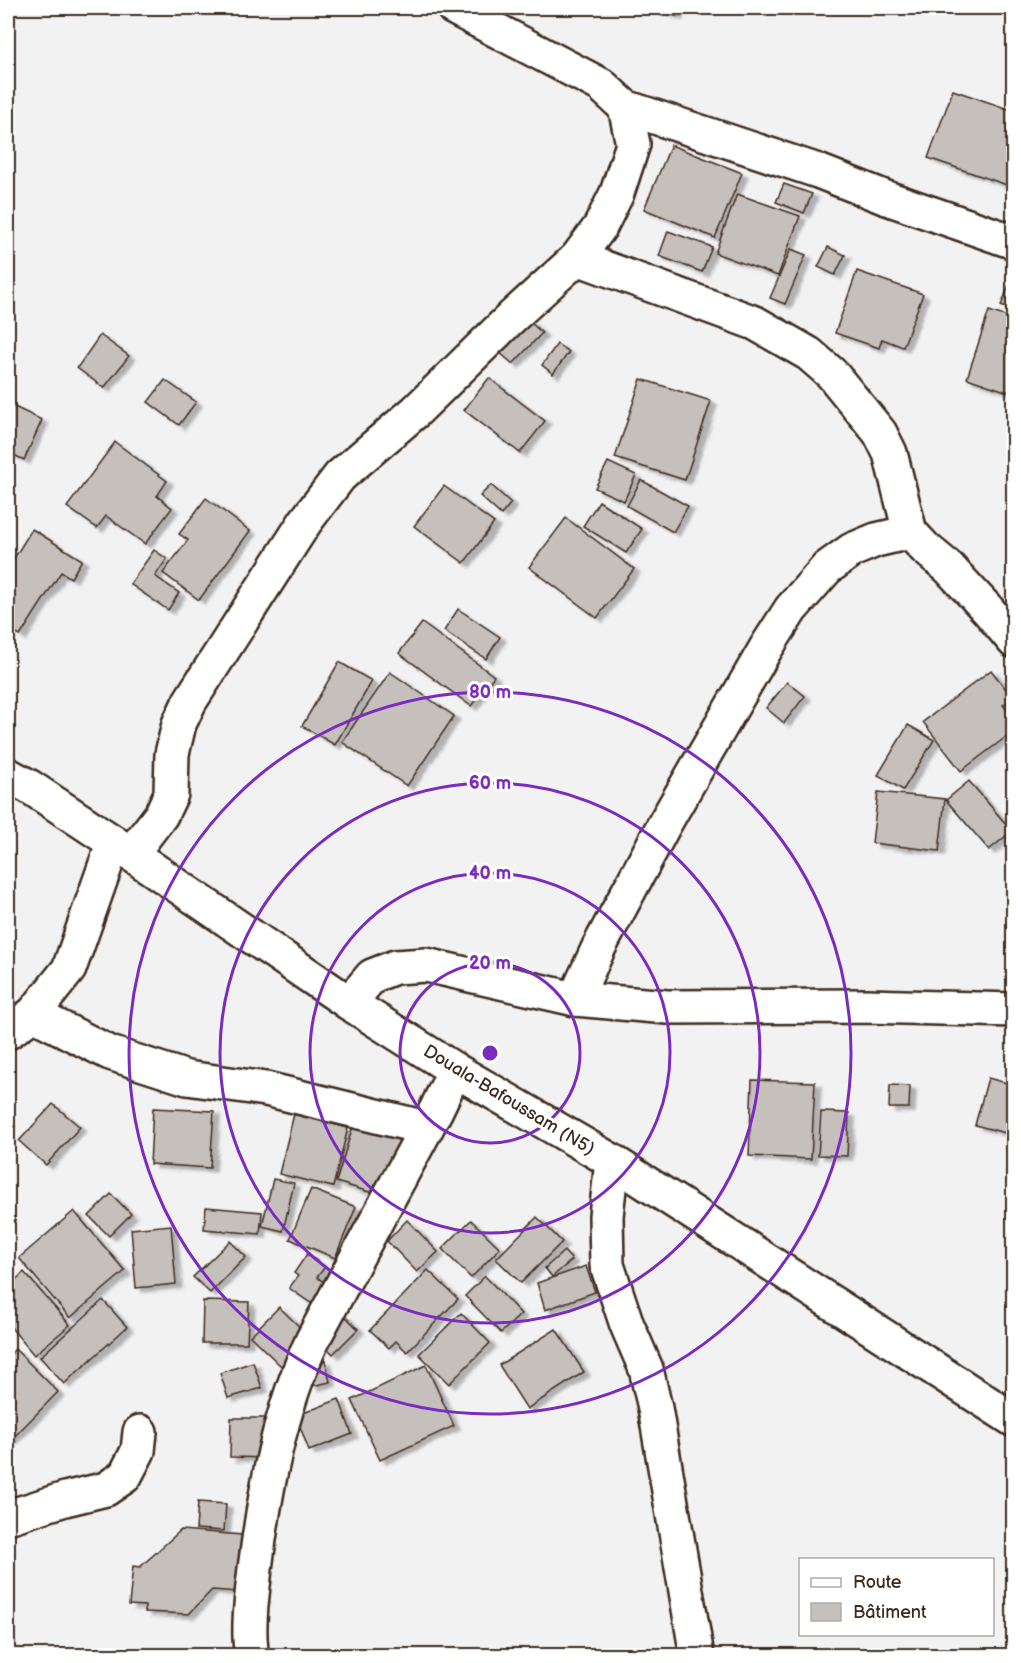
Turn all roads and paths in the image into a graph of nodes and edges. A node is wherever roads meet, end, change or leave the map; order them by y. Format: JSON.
{"nodes":[{"id":1,"x":454,"y":8,"type":"edge"},
{"id":2,"x":625,"y":107,"type":"junction"},
{"id":3,"x":1014,"y":242,"type":"edge"},
{"id":4,"x":577,"y":258,"type":"junction"},
{"id":5,"x":910,"y":532,"type":"junction"},
{"id":6,"x":1014,"y":641,"type":"edge"},
{"id":7,"x":8,"y":775,"type":"edge"},
{"id":8,"x":122,"y":849,"type":"junction"},
{"id":9,"x":575,"y":999,"type":"junction"},
{"id":10,"x":349,"y":1003,"type":"junction"},
{"id":11,"x":1014,"y":1010,"type":"edge"},
{"id":12,"x":20,"y":1023,"type":"edge"},
{"id":13,"x":455,"y":1070,"type":"junction"},
{"id":14,"x":426,"y":1128,"type":"junction"},
{"id":15,"x":612,"y":1161,"type":"junction"},
{"id":16,"x":1014,"y":1420,"type":"edge"},
{"id":17,"x":140,"y":1432,"type":"dead end"},
{"id":18,"x":8,"y":1517,"type":"edge"},
{"id":19,"x":252,"y":1656,"type":"edge"},
{"id":20,"x":698,"y":1656,"type":"edge"}],
"edges":[{"from":1,"to":2,"type":"main road"},
{"from":2,"to":3,"type":"main road"},
{"from":2,"to":4,"type":"main road"},
{"from":4,"to":5,"type":"main road"},
{"from":4,"to":8,"type":"main road"},
{"from":5,"to":6,"type":"main road"},
{"from":5,"to":9,"type":"main road"},
{"from":7,"to":8,"type":"main road","name":"Douala-Bafoussam (N5)"},
{"from":8,"to":10,"type":"main road","name":"Douala-Bafoussam (N5)"},
{"from":8,"to":12,"type":"main road"},
{"from":9,"to":10,"type":"main road"},
{"from":9,"to":11,"type":"main road"},
{"from":10,"to":13,"type":"main road","name":"Douala-Bafoussam (N5)"},
{"from":12,"to":14,"type":"main road"},
{"from":13,"to":14,"type":"main road"},
{"from":13,"to":15,"type":"main road","name":"Douala-Bafoussam (N5)"},
{"from":14,"to":19,"type":"main road"},
{"from":15,"to":16,"type":"main road","name":"Douala-Bafoussam (N5)"},
{"from":15,"to":20,"type":"main road"},
{"from":17,"to":18,"type":"main road"}]}
